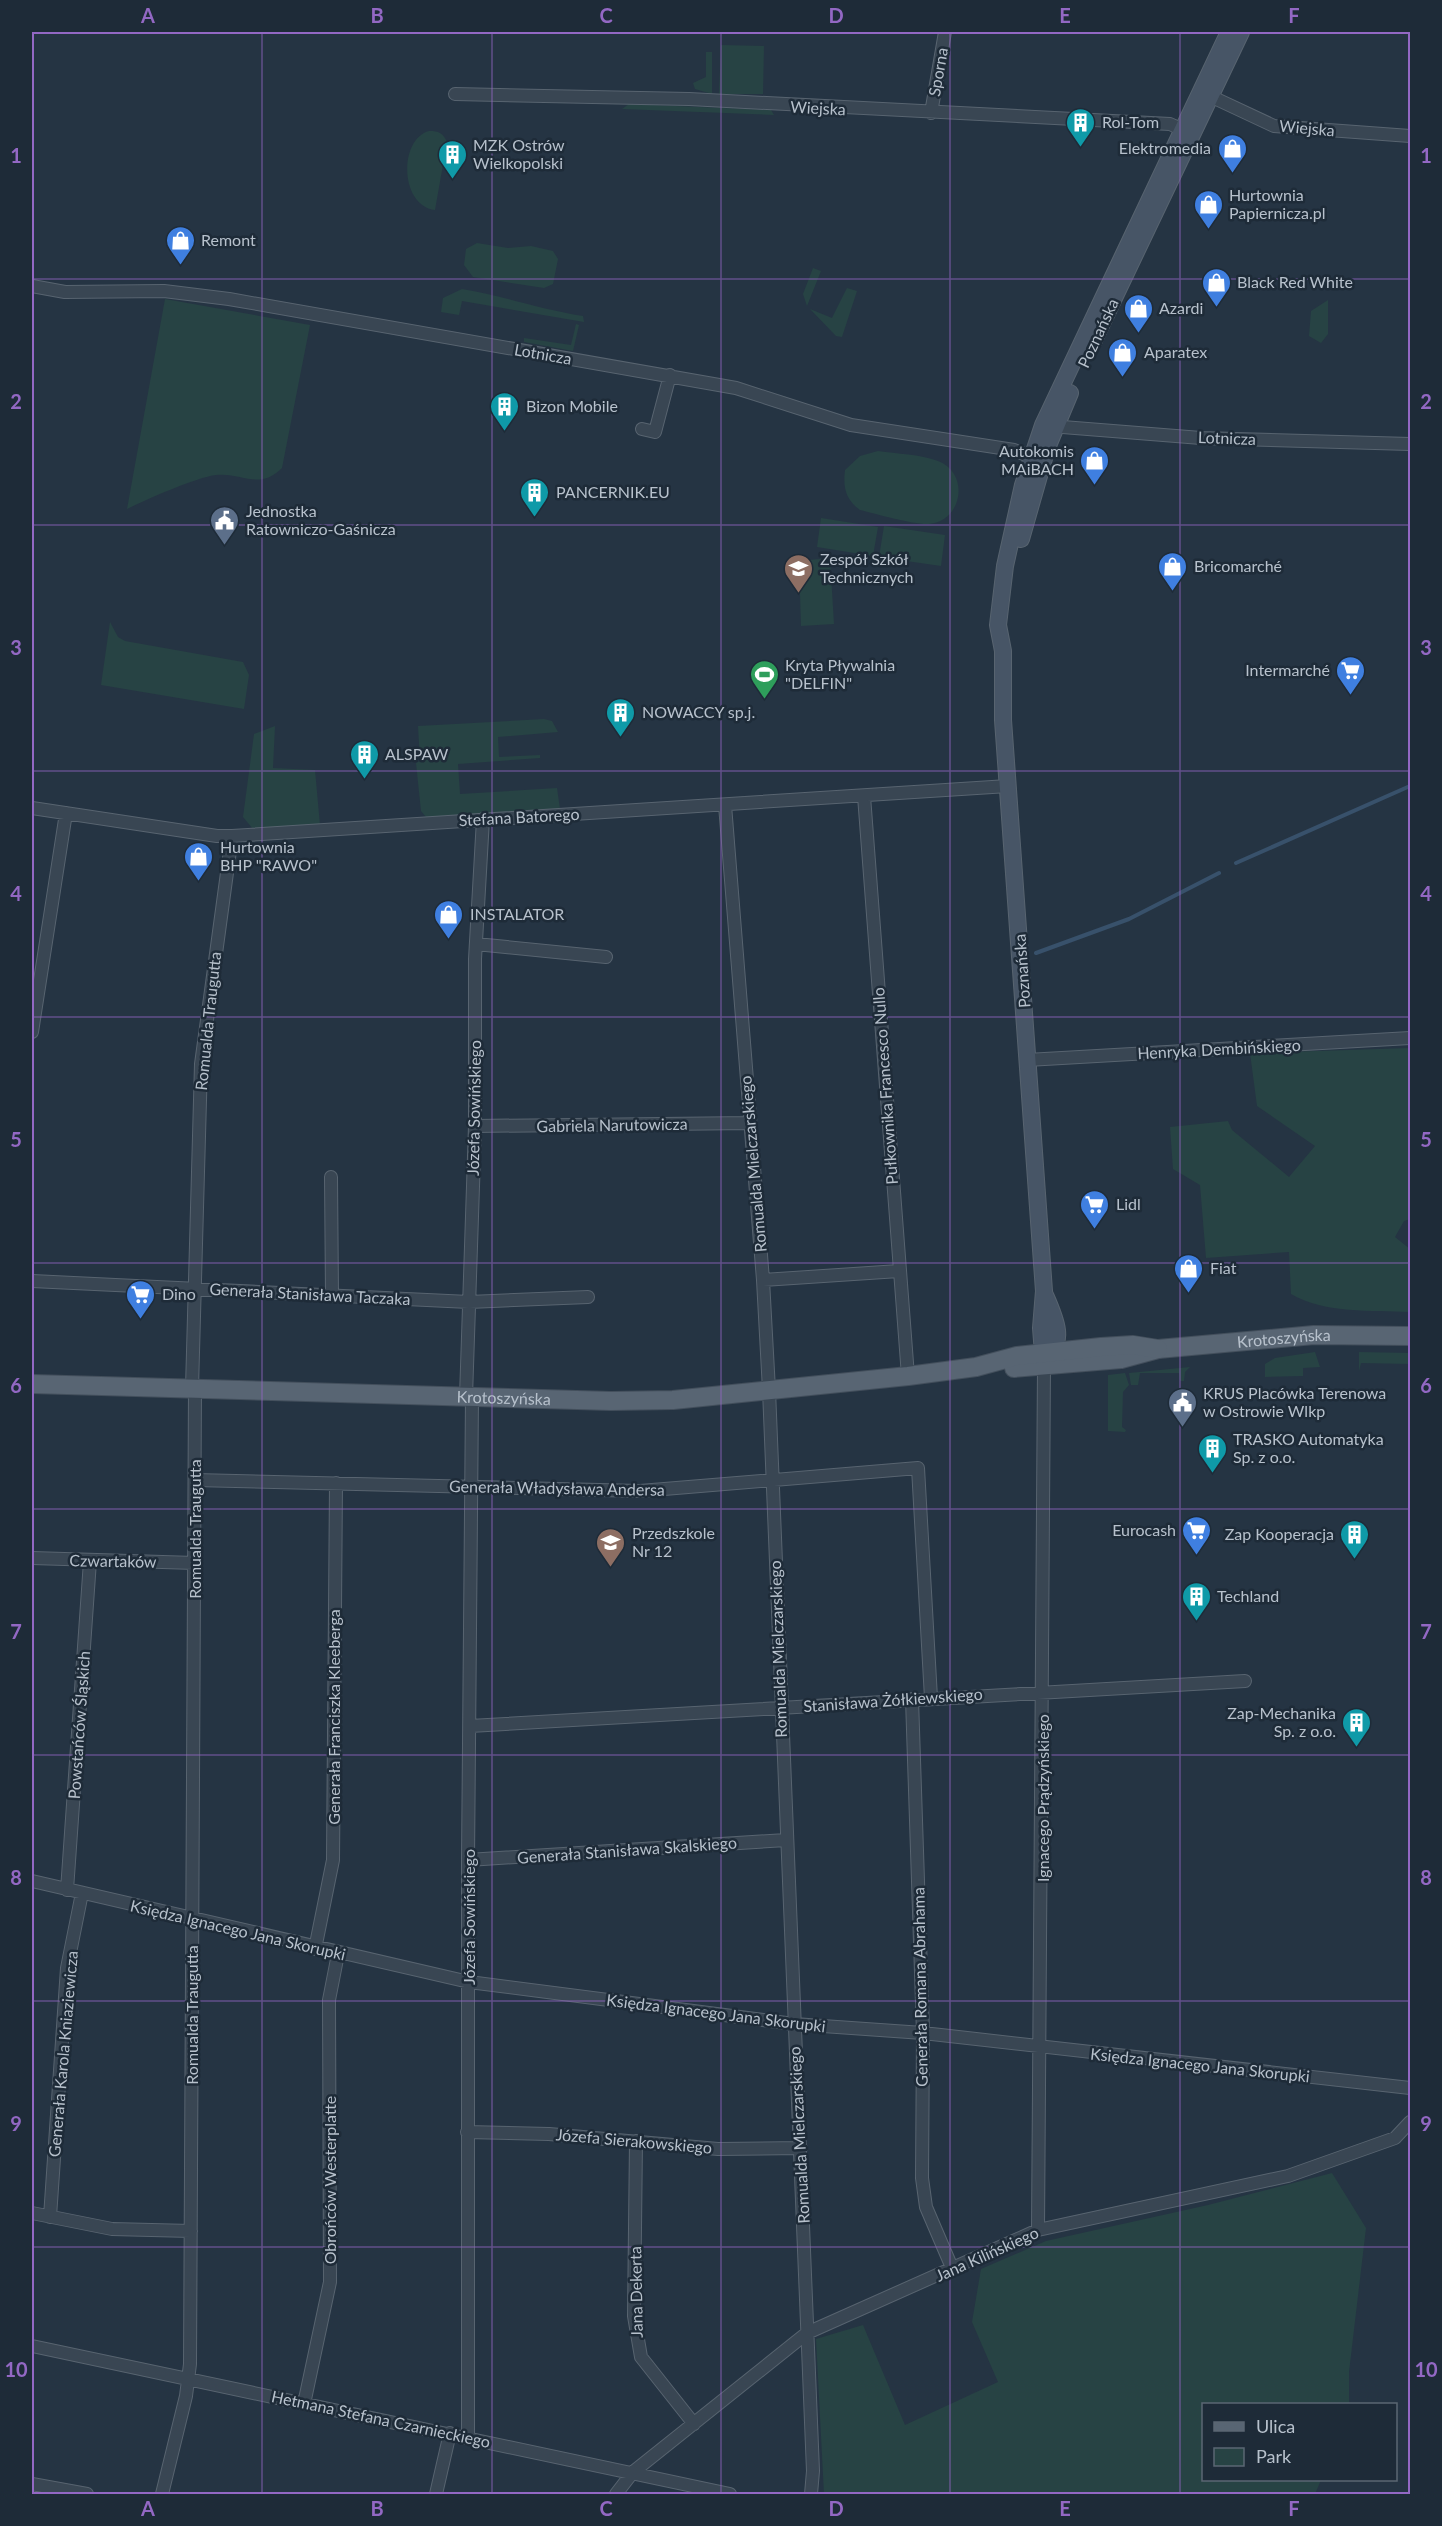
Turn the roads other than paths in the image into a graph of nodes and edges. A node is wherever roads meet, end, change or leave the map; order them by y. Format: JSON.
{"nodes":[{"id":1,"x":945,"y":32,"type":"edge"},
{"id":2,"x":1229,"y":32,"type":"edge"},
{"id":3,"x":1241,"y":32,"type":"edge"},
{"id":4,"x":454,"y":94,"type":"dead end"},
{"id":5,"x":1202,"y":94,"type":"junction"},
{"id":6,"x":931,"y":113,"type":"junction"},
{"id":7,"x":1185,"y":134,"type":"junction"},
{"id":8,"x":1410,"y":136,"type":"edge"},
{"id":9,"x":32,"y":286,"type":"edge"},
{"id":10,"x":670,"y":375,"type":"junction"},
{"id":11,"x":1049,"y":426,"type":"junction"},
{"id":12,"x":642,"y":429,"type":"dead end"},
{"id":13,"x":1410,"y":444,"type":"edge"},
{"id":14,"x":1035,"y":464,"type":"junction"},
{"id":15,"x":1008,"y":786,"type":"junction"},
{"id":16,"x":864,"y":796,"type":"junction"},
{"id":17,"x":725,"y":805,"type":"junction"},
{"id":18,"x":32,"y":808,"type":"edge"},
{"id":19,"x":66,"y":813,"type":"junction"},
{"id":20,"x":483,"y":819,"type":"junction"},
{"id":21,"x":232,"y":836,"type":"junction"},
{"id":22,"x":476,"y":944,"type":"junction"},
{"id":23,"x":606,"y":957,"type":"dead end"},
{"id":24,"x":32,"y":1032,"type":"edge"},
{"id":25,"x":1410,"y":1038,"type":"edge"},
{"id":26,"x":1028,"y":1060,"type":"junction"},
{"id":27,"x":750,"y":1123,"type":"junction"},
{"id":28,"x":475,"y":1126,"type":"junction"},
{"id":29,"x":331,"y":1177,"type":"dead end"},
{"id":30,"x":899,"y":1271,"type":"junction"},
{"id":31,"x":763,"y":1280,"type":"junction"},
{"id":32,"x":32,"y":1281,"type":"edge"},
{"id":33,"x":194,"y":1288,"type":"junction"},
{"id":34,"x":332,"y":1296,"type":"junction"},
{"id":35,"x":588,"y":1297,"type":"dead end"},
{"id":36,"x":469,"y":1302,"type":"junction"},
{"id":37,"x":1410,"y":1336,"type":"edge"},
{"id":38,"x":1047,"y":1357,"type":"junction"},
{"id":39,"x":908,"y":1376,"type":"junction"},
{"id":40,"x":32,"y":1384,"type":"edge"},
{"id":41,"x":193,"y":1388,"type":"junction"},
{"id":42,"x":769,"y":1390,"type":"junction"},
{"id":43,"x":469,"y":1397,"type":"junction"},
{"id":44,"x":195,"y":1480,"type":"junction"},
{"id":45,"x":772,"y":1480,"type":"junction"},
{"id":46,"x":336,"y":1483,"type":"junction"},
{"id":47,"x":471,"y":1487,"type":"junction"},
{"id":48,"x":32,"y":1558,"type":"edge"},
{"id":49,"x":90,"y":1561,"type":"junction"},
{"id":50,"x":195,"y":1563,"type":"junction"},
{"id":51,"x":1245,"y":1681,"type":"dead end"},
{"id":52,"x":1043,"y":1691,"type":"junction"},
{"id":53,"x":931,"y":1698,"type":"junction"},
{"id":54,"x":912,"y":1699,"type":"junction"},
{"id":55,"x":780,"y":1708,"type":"junction"},
{"id":56,"x":470,"y":1726,"type":"junction"},
{"id":57,"x":786,"y":1840,"type":"junction"},
{"id":58,"x":468,"y":1860,"type":"junction"},
{"id":59,"x":32,"y":1881,"type":"edge"},
{"id":60,"x":67,"y":1890,"type":"junction"},
{"id":61,"x":82,"y":1893,"type":"junction"},
{"id":62,"x":193,"y":1920,"type":"junction"},
{"id":63,"x":315,"y":1949,"type":"junction"},
{"id":64,"x":338,"y":1954,"type":"junction"},
{"id":65,"x":469,"y":1982,"type":"junction"},
{"id":66,"x":794,"y":2024,"type":"junction"},
{"id":67,"x":923,"y":2033,"type":"junction"},
{"id":68,"x":1041,"y":2047,"type":"junction"},
{"id":69,"x":1410,"y":2088,"type":"edge"},
{"id":70,"x":1410,"y":2122,"type":"edge"},
{"id":71,"x":467,"y":2132,"type":"junction"},
{"id":72,"x":636,"y":2141,"type":"junction"},
{"id":73,"x":801,"y":2148,"type":"junction"},
{"id":74,"x":32,"y":2213,"type":"edge"},
{"id":75,"x":50,"y":2217,"type":"junction"},
{"id":76,"x":1038,"y":2230,"type":"junction"},
{"id":77,"x":191,"y":2231,"type":"junction"},
{"id":78,"x":953,"y":2270,"type":"junction"},
{"id":79,"x":807,"y":2333,"type":"junction"},
{"id":80,"x":32,"y":2346,"type":"edge"},
{"id":81,"x":189,"y":2378,"type":"junction"},
{"id":82,"x":304,"y":2404,"type":"junction"},
{"id":83,"x":694,"y":2424,"type":"junction"},
{"id":84,"x":450,"y":2433,"type":"junction"},
{"id":85,"x":468,"y":2438,"type":"junction"},
{"id":86,"x":633,"y":2472,"type":"junction"},
{"id":87,"x":32,"y":2484,"type":"edge"},
{"id":88,"x":87,"y":2494,"type":"edge"},
{"id":89,"x":162,"y":2494,"type":"edge"},
{"id":90,"x":436,"y":2494,"type":"edge"},
{"id":91,"x":616,"y":2494,"type":"edge"},
{"id":92,"x":730,"y":2494,"type":"edge"},
{"id":93,"x":811,"y":2494,"type":"edge"}],
"edges":[{"from":1,"to":6,"type":"street","name":"Sporna"},
{"from":2,"to":5,"type":"main road","name":"Poznańska"},
{"from":3,"to":5,"type":"main road","name":"Poznańska"},
{"from":4,"to":6,"type":"street","name":"Wiejska"},
{"from":5,"to":7,"type":"main road","name":"Poznańska"},
{"from":5,"to":8,"type":"street","name":"Wiejska"},
{"from":6,"to":7,"type":"street","name":"Wiejska"},
{"from":7,"to":11,"type":"main road","name":"Poznańska"},
{"from":9,"to":10,"type":"street","name":"Lotnicza"},
{"from":10,"to":12,"type":"street"},
{"from":10,"to":14,"type":"street","name":"Lotnicza"},
{"from":11,"to":13,"type":"street","name":"Lotnicza"},
{"from":11,"to":14,"type":"main road","name":"Poznańska"},
{"from":14,"to":15,"type":"main road","name":"Poznańska"},
{"from":15,"to":16,"type":"street","name":"Stefana Batorego"},
{"from":15,"to":26,"type":"main road","name":"Poznańska"},
{"from":16,"to":17,"type":"street","name":"Stefana Batorego"},
{"from":16,"to":30,"type":"street","name":"Pułkownika Francesco Nullo"},
{"from":17,"to":20,"type":"street","name":"Stefana Batorego"},
{"from":17,"to":27,"type":"street","name":"Romualda Mielczarskiego"},
{"from":18,"to":19,"type":"street","name":"Stefana Batorego"},
{"from":19,"to":21,"type":"street","name":"Stefana Batorego"},
{"from":19,"to":24,"type":"street"},
{"from":20,"to":21,"type":"street","name":"Stefana Batorego"},
{"from":20,"to":22,"type":"street","name":"Józefa Sowińskiego"},
{"from":21,"to":33,"type":"street","name":"Romualda Traugutta"},
{"from":22,"to":23,"type":"street"},
{"from":22,"to":28,"type":"street","name":"Józefa Sowińskiego"},
{"from":25,"to":26,"type":"street","name":"Henryka Dembińskiego"},
{"from":26,"to":38,"type":"main road","name":"Poznańska"},
{"from":27,"to":28,"type":"street","name":"Gabriela Narutowicza"},
{"from":27,"to":31,"type":"street","name":"Romualda Mielczarskiego"},
{"from":28,"to":36,"type":"street","name":"Józefa Sowińskiego"},
{"from":29,"to":34,"type":"street"},
{"from":30,"to":31,"type":"street"},
{"from":30,"to":39,"type":"street","name":"Pułkownika Francesco Nullo"},
{"from":31,"to":42,"type":"street","name":"Romualda Mielczarskiego"},
{"from":32,"to":33,"type":"street","name":"Generała Stanisława Taczaka"},
{"from":33,"to":34,"type":"street","name":"Generała Stanisława Taczaka"},
{"from":33,"to":41,"type":"street","name":"Romualda Traugutta"},
{"from":34,"to":36,"type":"street","name":"Generała Stanisława Taczaka"},
{"from":35,"to":36,"type":"street","name":"Generała Stanisława Taczaka"},
{"from":36,"to":43,"type":"street","name":"Józefa Sowińskiego"},
{"from":37,"to":38,"type":"main road","name":"Krotoszyńska"},
{"from":38,"to":39,"type":"main road","name":"Krotoszyńska"},
{"from":38,"to":52,"type":"street","name":"Ignacego Prądzyńskiego"},
{"from":39,"to":42,"type":"main road","name":"Krotoszyńska"},
{"from":40,"to":41,"type":"main road","name":"Krotoszyńska"},
{"from":41,"to":43,"type":"main road","name":"Krotoszyńska"},
{"from":41,"to":44,"type":"street","name":"Romualda Traugutta"},
{"from":42,"to":43,"type":"main road","name":"Krotoszyńska"},
{"from":42,"to":45,"type":"street","name":"Romualda Mielczarskiego"},
{"from":43,"to":47,"type":"street","name":"Józefa Sowińskiego"},
{"from":44,"to":46,"type":"street","name":"Generała Władysława Andersa"},
{"from":44,"to":50,"type":"street","name":"Romualda Traugutta"},
{"from":45,"to":47,"type":"street","name":"Generała Władysława Andersa"},
{"from":45,"to":53,"type":"street","name":"Generała Władysława Andersa"},
{"from":45,"to":55,"type":"street","name":"Romualda Mielczarskiego"},
{"from":46,"to":47,"type":"street","name":"Generała Władysława Andersa"},
{"from":46,"to":63,"type":"street","name":"Generała Franciszka Kleeberga"},
{"from":47,"to":56,"type":"street","name":"Józefa Sowińskiego"},
{"from":48,"to":49,"type":"street","name":"Czwartaków"},
{"from":49,"to":50,"type":"street","name":"Czwartaków"},
{"from":49,"to":60,"type":"street","name":"Powstańców Śląskich"},
{"from":50,"to":62,"type":"street","name":"Romualda Traugutta"},
{"from":51,"to":52,"type":"street","name":"Stanisława Żółkiewskiego"},
{"from":52,"to":53,"type":"street","name":"Stanisława Żółkiewskiego"},
{"from":52,"to":68,"type":"street","name":"Ignacego Prądzyńskiego"},
{"from":53,"to":54,"type":"street","name":"Stanisława Żółkiewskiego"},
{"from":54,"to":55,"type":"street","name":"Stanisława Żółkiewskiego"},
{"from":54,"to":67,"type":"street","name":"Generała Romana Abrahama"},
{"from":55,"to":56,"type":"street","name":"Stanisława Żółkiewskiego"},
{"from":55,"to":57,"type":"street","name":"Romualda Mielczarskiego"},
{"from":56,"to":58,"type":"street","name":"Józefa Sowińskiego"},
{"from":57,"to":58,"type":"street","name":"Generała Stanisława Skalskiego"},
{"from":57,"to":66,"type":"street","name":"Romualda Mielczarskiego"},
{"from":58,"to":65,"type":"street","name":"Józefa Sowińskiego"},
{"from":59,"to":60,"type":"street","name":"Księdza Ignacego Jana Skorupki"},
{"from":60,"to":61,"type":"street","name":"Księdza Ignacego Jana Skorupki"},
{"from":61,"to":62,"type":"street","name":"Księdza Ignacego Jana Skorupki"},
{"from":61,"to":75,"type":"street","name":"Generała Karola Kniaziewicza"},
{"from":62,"to":63,"type":"street","name":"Księdza Ignacego Jana Skorupki"},
{"from":62,"to":77,"type":"street","name":"Romualda Traugutta"},
{"from":63,"to":64,"type":"street","name":"Księdza Ignacego Jana Skorupki"},
{"from":64,"to":65,"type":"street","name":"Księdza Ignacego Jana Skorupki"},
{"from":64,"to":82,"type":"street","name":"Obrońców Westerplatte"},
{"from":65,"to":66,"type":"street","name":"Księdza Ignacego Jana Skorupki"},
{"from":65,"to":71,"type":"street","name":"Józefa Sowińskiego"},
{"from":66,"to":67,"type":"street","name":"Księdza Ignacego Jana Skorupki"},
{"from":66,"to":73,"type":"street","name":"Romualda Mielczarskiego"},
{"from":67,"to":68,"type":"street","name":"Księdza Ignacego Jana Skorupki"},
{"from":67,"to":78,"type":"street","name":"Generała Romana Abrahama"},
{"from":68,"to":69,"type":"street","name":"Księdza Ignacego Jana Skorupki"},
{"from":68,"to":76,"type":"street","name":"Ignacego Prądzyńskiego"},
{"from":70,"to":76,"type":"street","name":"Jana Kilińskiego"},
{"from":71,"to":72,"type":"street","name":"Józefa Sierakowskiego"},
{"from":71,"to":85,"type":"street","name":"Józefa Sowińskiego"},
{"from":72,"to":73,"type":"street","name":"Józefa Sierakowskiego"},
{"from":72,"to":83,"type":"street","name":"Jana Dekerta"},
{"from":73,"to":79,"type":"street","name":"Romualda Mielczarskiego"},
{"from":74,"to":75,"type":"street"},
{"from":75,"to":77,"type":"street"},
{"from":76,"to":78,"type":"street","name":"Jana Kilińskiego"},
{"from":77,"to":81,"type":"street","name":"Romualda Traugutta"},
{"from":78,"to":79,"type":"street","name":"Jana Kilińskiego"},
{"from":79,"to":83,"type":"street","name":"Jana Kilińskiego"},
{"from":79,"to":93,"type":"street","name":"Romualda Mielczarskiego"},
{"from":80,"to":81,"type":"street","name":"Hetmana Stefana Czarnieckiego"},
{"from":81,"to":82,"type":"street","name":"Hetmana Stefana Czarnieckiego"},
{"from":81,"to":89,"type":"street","name":"Romualda Traugutta"},
{"from":82,"to":84,"type":"street","name":"Hetmana Stefana Czarnieckiego"},
{"from":83,"to":86,"type":"street","name":"Jana Kilińskiego"},
{"from":84,"to":85,"type":"street","name":"Hetmana Stefana Czarnieckiego"},
{"from":84,"to":90,"type":"street"},
{"from":85,"to":86,"type":"street","name":"Hetmana Stefana Czarnieckiego"},
{"from":86,"to":91,"type":"street","name":"Jana Kilińskiego"},
{"from":86,"to":92,"type":"street","name":"Hetmana Stefana Czarnieckiego"},
{"from":87,"to":88,"type":"street"}]}
